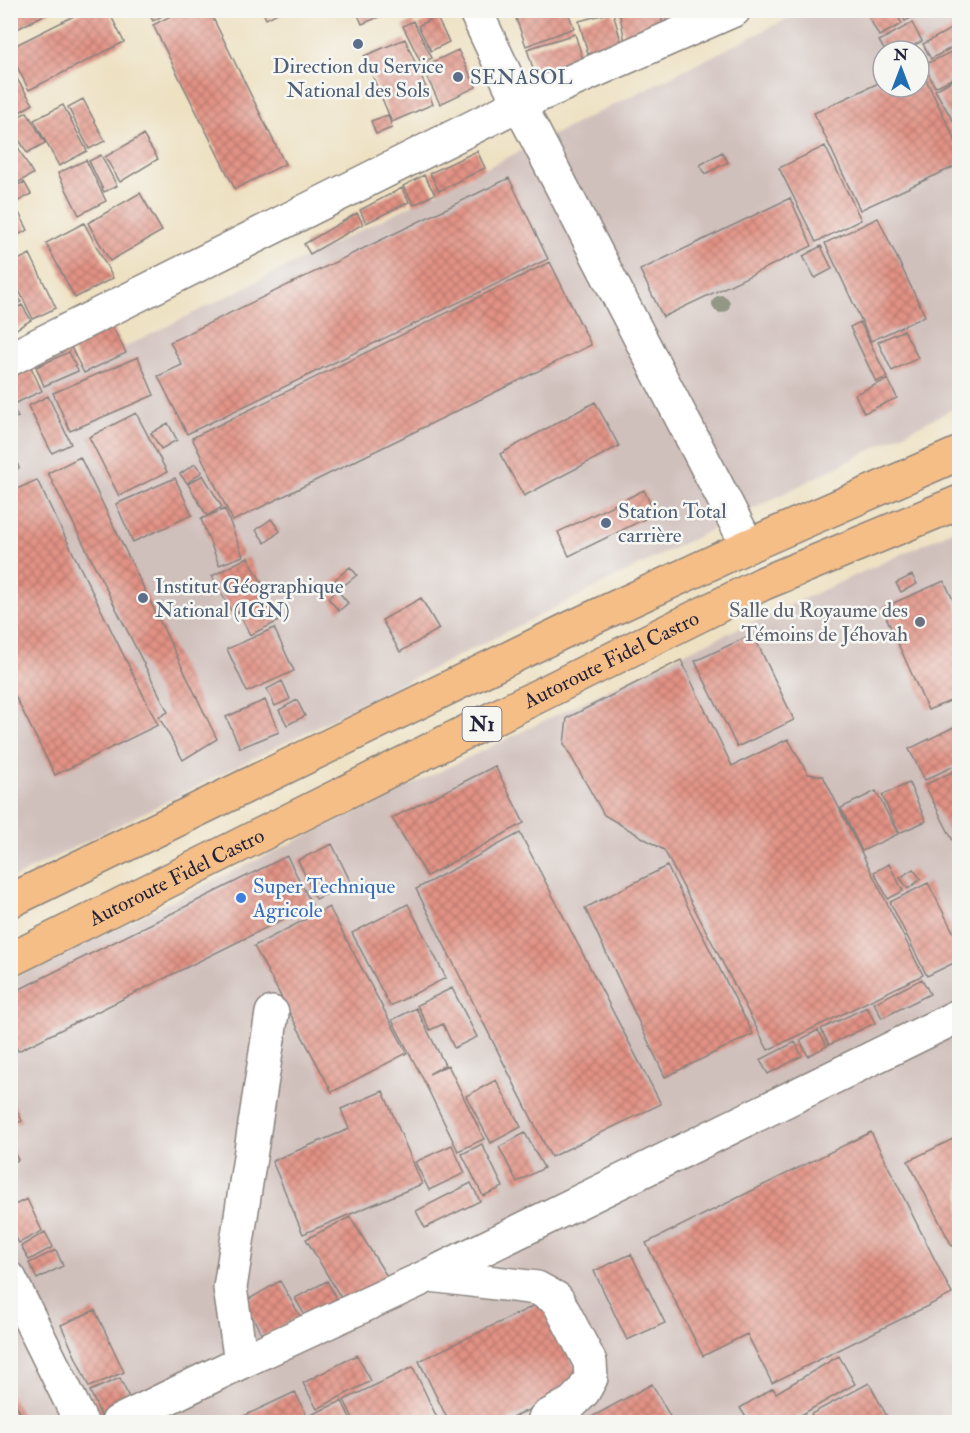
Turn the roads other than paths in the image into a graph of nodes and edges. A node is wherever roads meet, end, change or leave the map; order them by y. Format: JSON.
{"nodes":[{"id":1,"x":475,"y":10,"type":"edge"},
{"id":2,"x":734,"y":10,"type":"edge"},
{"id":3,"x":519,"y":104,"type":"junction"},
{"id":4,"x":10,"y":359,"type":"edge"},
{"id":5,"x":960,"y":453,"type":"edge"},
{"id":6,"x":960,"y":502,"type":"edge"},
{"id":7,"x":748,"y":546,"type":"junction"},
{"id":8,"x":10,"y":901,"type":"edge"},
{"id":9,"x":10,"y":960,"type":"edge"},
{"id":10,"x":272,"y":1012,"type":"dead end"},
{"id":11,"x":960,"y":1015,"type":"edge"},
{"id":12,"x":430,"y":1275,"type":"junction"},
{"id":13,"x":10,"y":1279,"type":"edge"},
{"id":14,"x":241,"y":1362,"type":"junction"},
{"id":15,"x":545,"y":1418,"type":"dead end"},
{"id":16,"x":81,"y":1422,"type":"edge"},
{"id":17,"x":118,"y":1422,"type":"edge"}],
"edges":[{"from":1,"to":3,"type":"street"},
{"from":2,"to":3,"type":"street"},
{"from":3,"to":4,"type":"street"},
{"from":3,"to":7,"type":"street"},
{"from":5,"to":7,"type":"highway","name":"Autoroute Fidel Castro","number":"N1"},
{"from":6,"to":9,"type":"highway","name":"Autoroute Fidel Castro","number":"N1"},
{"from":7,"to":8,"type":"highway","name":"Autoroute Fidel Castro","number":"N1"},
{"from":10,"to":14,"type":"street"},
{"from":11,"to":12,"type":"street"},
{"from":12,"to":14,"type":"street"},
{"from":12,"to":15,"type":"street"},
{"from":13,"to":16,"type":"street"},
{"from":14,"to":17,"type":"street"}]}
